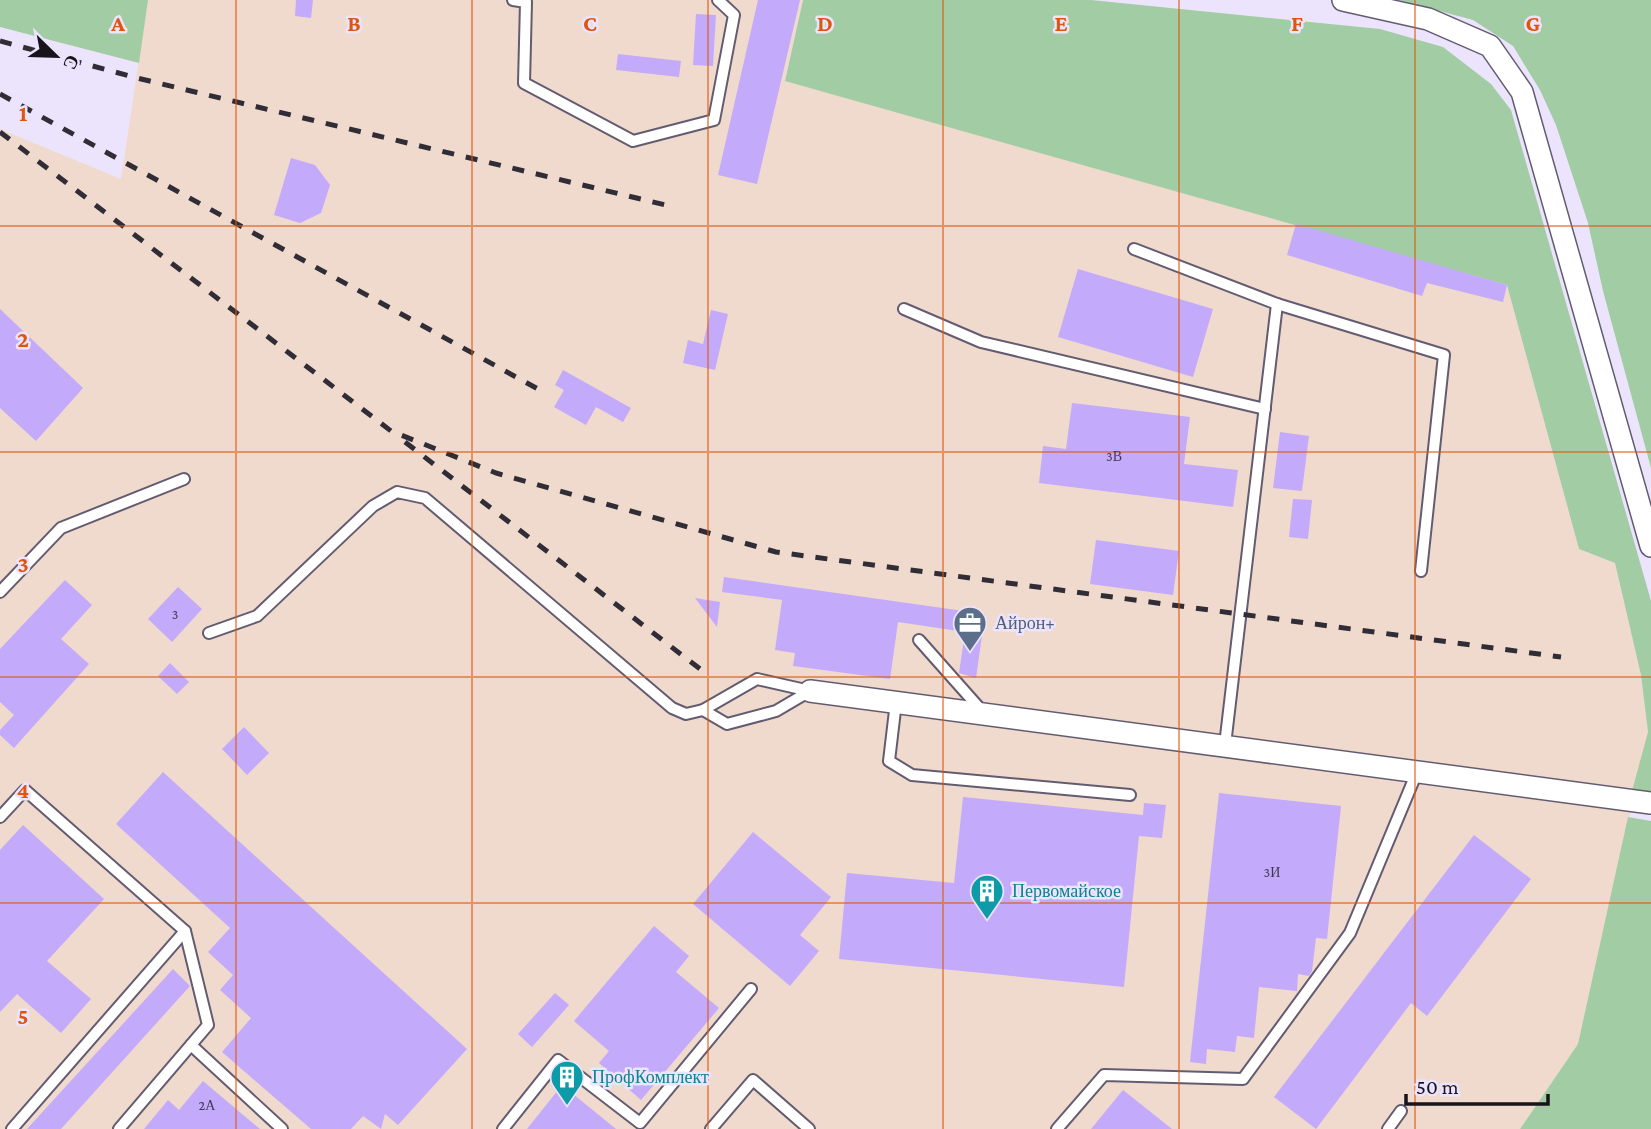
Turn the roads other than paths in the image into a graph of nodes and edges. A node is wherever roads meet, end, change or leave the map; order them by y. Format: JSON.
{"nodes":[{"id":1,"x":513,"y":0,"type":"edge"},
{"id":2,"x":718,"y":0,"type":"edge"},
{"id":3,"x":1343,"y":0,"type":"edge"},
{"id":4,"x":1134,"y":249,"type":"dead end"},
{"id":5,"x":1277,"y":304,"type":"junction"},
{"id":6,"x":904,"y":309,"type":"dead end"},
{"id":7,"x":1265,"y":409,"type":"junction"},
{"id":8,"x":184,"y":479,"type":"dead end"},
{"id":9,"x":1651,"y":546,"type":"edge"},
{"id":10,"x":1421,"y":571,"type":"dead end"},
{"id":11,"x":0,"y":592,"type":"edge"},
{"id":12,"x":209,"y":633,"type":"dead end"},
{"id":13,"x":919,"y":640,"type":"dead end"},
{"id":14,"x":810,"y":691,"type":"junction"},
{"id":15,"x":896,"y":702,"type":"junction"},
{"id":16,"x":703,"y":710,"type":"junction"},
{"id":17,"x":986,"y":714,"type":"junction"},
{"id":18,"x":1225,"y":745,"type":"junction"},
{"id":19,"x":1418,"y":772,"type":"junction"},
{"id":20,"x":1130,"y":795,"type":"dead end"},
{"id":21,"x":1651,"y":803,"type":"edge"},
{"id":22,"x":0,"y":817,"type":"edge"},
{"id":23,"x":185,"y":931,"type":"junction"},
{"id":24,"x":751,"y":989,"type":"dead end"},
{"id":25,"x":191,"y":1045,"type":"junction"},
{"id":26,"x":1401,"y":1111,"type":"dead end"},
{"id":27,"x":12,"y":1129,"type":"edge"},
{"id":28,"x":119,"y":1129,"type":"edge"},
{"id":29,"x":282,"y":1129,"type":"edge"},
{"id":30,"x":503,"y":1129,"type":"edge"},
{"id":31,"x":711,"y":1129,"type":"edge"},
{"id":32,"x":809,"y":1129,"type":"edge"},
{"id":33,"x":1057,"y":1129,"type":"edge"},
{"id":34,"x":1388,"y":1129,"type":"edge"}],
"edges":[{"from":1,"to":2,"type":"lane"},
{"from":3,"to":9,"type":"street"},
{"from":4,"to":5,"type":"lane"},
{"from":5,"to":7,"type":"lane"},
{"from":5,"to":10,"type":"lane"},
{"from":6,"to":7,"type":"lane"},
{"from":7,"to":18,"type":"lane"},
{"from":8,"to":11,"type":"lane"},
{"from":12,"to":16,"type":"lane"},
{"from":13,"to":17,"type":"lane"},
{"from":14,"to":15,"type":"street"},
{"from":14,"to":16,"type":"lane"},
{"from":14,"to":16,"type":"lane"},
{"from":15,"to":17,"type":"street"},
{"from":15,"to":20,"type":"lane"},
{"from":17,"to":18,"type":"street"},
{"from":18,"to":19,"type":"street"},
{"from":19,"to":21,"type":"street"},
{"from":19,"to":33,"type":"lane"},
{"from":22,"to":23,"type":"lane"},
{"from":23,"to":25,"type":"lane"},
{"from":23,"to":27,"type":"lane"},
{"from":24,"to":30,"type":"lane"},
{"from":25,"to":28,"type":"lane"},
{"from":25,"to":29,"type":"lane"},
{"from":26,"to":34,"type":"lane"},
{"from":31,"to":32,"type":"lane"}]}
